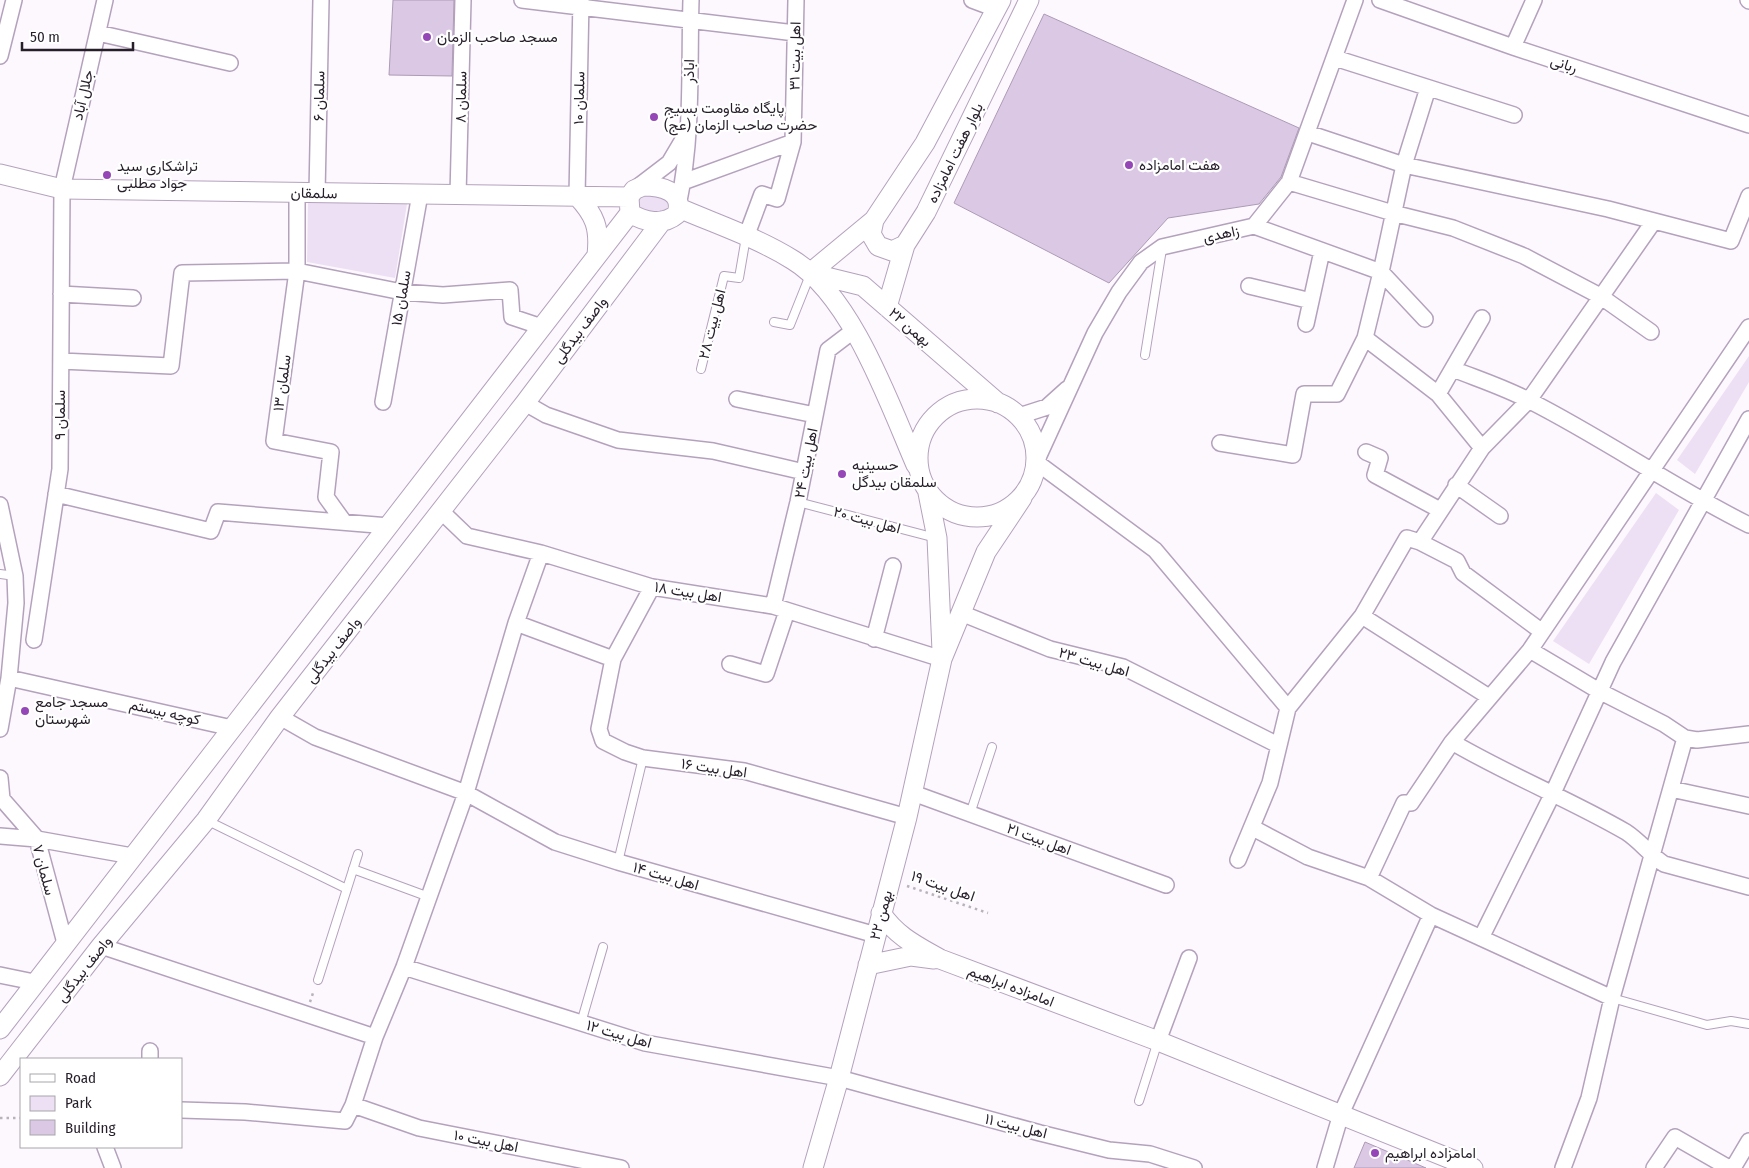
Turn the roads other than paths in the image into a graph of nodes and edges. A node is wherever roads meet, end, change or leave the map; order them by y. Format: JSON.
{"nodes":[{"id":1,"x":14,"y":0,"type":"edge"},
{"id":2,"x":105,"y":0,"type":"edge"},
{"id":3,"x":322,"y":0,"type":"edge"},
{"id":4,"x":463,"y":0,"type":"edge"},
{"id":5,"x":522,"y":0,"type":"edge"},
{"id":6,"x":691,"y":0,"type":"edge"},
{"id":7,"x":796,"y":0,"type":"edge"},
{"id":8,"x":972,"y":0,"type":"edge"},
{"id":9,"x":1029,"y":0,"type":"edge"},
{"id":10,"x":1355,"y":0,"type":"edge"},
{"id":11,"x":1380,"y":0,"type":"edge"},
{"id":12,"x":1534,"y":0,"type":"edge"},
{"id":13,"x":581,"y":4,"type":"edge"},
{"id":14,"x":998,"y":5,"type":"edge"},
{"id":15,"x":691,"y":19,"type":"junction"},
{"id":16,"x":98,"y":33,"type":"junction"},
{"id":17,"x":795,"y":33,"type":"junction"},
{"id":18,"x":1513,"y":47,"type":"junction"},
{"id":19,"x":0,"y":56,"type":"edge"},
{"id":20,"x":1335,"y":58,"type":"junction"},
{"id":21,"x":230,"y":63,"type":"dead end"},
{"id":22,"x":1428,"y":88,"type":"junction"},
{"id":23,"x":1514,"y":115,"type":"dead end"},
{"id":24,"x":1749,"y":125,"type":"edge"},
{"id":25,"x":688,"y":128,"type":"junction"},
{"id":26,"x":1308,"y":133,"type":"junction"},
{"id":27,"x":793,"y":142,"type":"junction"},
{"id":28,"x":1404,"y":165,"type":"junction"},
{"id":29,"x":0,"y":174,"type":"edge"},
{"id":30,"x":683,"y":182,"type":"junction"},
{"id":31,"x":1289,"y":182,"type":"junction"},
{"id":32,"x":62,"y":189,"type":"junction"},
{"id":33,"x":297,"y":192,"type":"junction"},
{"id":34,"x":317,"y":193,"type":"junction"},
{"id":35,"x":420,"y":194,"type":"junction"},
{"id":36,"x":1749,"y":194,"type":"edge"},
{"id":37,"x":458,"y":195,"type":"junction"},
{"id":38,"x":577,"y":196,"type":"junction"},
{"id":39,"x":631,"y":200,"type":"junction"},
{"id":40,"x":679,"y":204,"type":"junction"},
{"id":41,"x":1393,"y":213,"type":"junction"},
{"id":42,"x":874,"y":220,"type":"junction"},
{"id":43,"x":662,"y":221,"type":"junction"},
{"id":44,"x":1654,"y":221,"type":"junction"},
{"id":45,"x":1254,"y":226,"type":"junction"},
{"id":46,"x":746,"y":237,"type":"junction"},
{"id":47,"x":905,"y":245,"type":"junction"},
{"id":48,"x":1162,"y":247,"type":"junction"},
{"id":49,"x":1322,"y":251,"type":"junction"},
{"id":50,"x":597,"y":255,"type":"junction"},
{"id":51,"x":297,"y":271,"type":"junction"},
{"id":52,"x":1380,"y":272,"type":"junction"},
{"id":53,"x":810,"y":273,"type":"junction"},
{"id":54,"x":1249,"y":286,"type":"dead end"},
{"id":55,"x":402,"y":292,"type":"junction"},
{"id":56,"x":61,"y":294,"type":"junction"},
{"id":57,"x":1600,"y":296,"type":"junction"},
{"id":58,"x":132,"y":298,"type":"dead end"},
{"id":59,"x":1311,"y":301,"type":"junction"},
{"id":60,"x":887,"y":307,"type":"junction"},
{"id":61,"x":1482,"y":318,"type":"dead end"},
{"id":62,"x":1425,"y":319,"type":"dead end"},
{"id":63,"x":774,"y":322,"type":"dead end"},
{"id":64,"x":1306,"y":324,"type":"dead end"},
{"id":65,"x":542,"y":327,"type":"junction"},
{"id":66,"x":1749,"y":327,"type":"edge"},
{"id":67,"x":853,"y":331,"type":"junction"},
{"id":68,"x":1651,"y":332,"type":"dead end"},
{"id":69,"x":1365,"y":338,"type":"junction"},
{"id":70,"x":1145,"y":355,"type":"dead end"},
{"id":71,"x":61,"y":361,"type":"junction"},
{"id":72,"x":701,"y":369,"type":"dead end"},
{"id":73,"x":1453,"y":369,"type":"junction"},
{"id":74,"x":1074,"y":383,"type":"junction"},
{"id":75,"x":1438,"y":394,"type":"junction"},
{"id":76,"x":737,"y":399,"type":"dead end"},
{"id":77,"x":1529,"y":400,"type":"junction"},
{"id":78,"x":383,"y":402,"type":"dead end"},
{"id":79,"x":525,"y":403,"type":"junction"},
{"id":80,"x":998,"y":403,"type":"junction"},
{"id":81,"x":815,"y":415,"type":"junction"},
{"id":82,"x":1019,"y":416,"type":"junction"},
{"id":83,"x":1749,"y":419,"type":"edge"},
{"id":84,"x":1220,"y":442,"type":"dead end"},
{"id":85,"x":1482,"y":448,"type":"junction"},
{"id":86,"x":1366,"y":452,"type":"dead end"},
{"id":87,"x":1036,"y":462,"type":"junction"},
{"id":88,"x":918,"y":469,"type":"junction"},
{"id":89,"x":1652,"y":470,"type":"junction"},
{"id":90,"x":804,"y":472,"type":"junction"},
{"id":91,"x":1456,"y":485,"type":"junction"},
{"id":92,"x":928,"y":493,"type":"junction"},
{"id":93,"x":56,"y":494,"type":"junction"},
{"id":94,"x":1022,"y":498,"type":"junction"},
{"id":95,"x":798,"y":502,"type":"junction"},
{"id":96,"x":1703,"y":503,"type":"junction"},
{"id":97,"x":0,"y":506,"type":"edge"},
{"id":98,"x":441,"y":510,"type":"junction"},
{"id":99,"x":1440,"y":510,"type":"junction"},
{"id":100,"x":1500,"y":516,"type":"dead end"},
{"id":101,"x":344,"y":522,"type":"junction"},
{"id":102,"x":1749,"y":525,"type":"edge"},
{"id":103,"x":389,"y":526,"type":"junction"},
{"id":104,"x":937,"y":538,"type":"junction"},
{"id":105,"x":1420,"y":542,"type":"junction"},
{"id":106,"x":541,"y":553,"type":"junction"},
{"id":107,"x":893,"y":566,"type":"dead end"},
{"id":108,"x":0,"y":574,"type":"edge"},
{"id":109,"x":15,"y":576,"type":"junction"},
{"id":110,"x":652,"y":587,"type":"junction"},
{"id":111,"x":780,"y":608,"type":"junction"},
{"id":112,"x":961,"y":613,"type":"junction"},
{"id":113,"x":1362,"y":616,"type":"junction"},
{"id":114,"x":516,"y":623,"type":"junction"},
{"id":115,"x":309,"y":629,"type":"junction"},
{"id":116,"x":1541,"y":632,"type":"junction"},
{"id":117,"x":874,"y":639,"type":"junction"},
{"id":118,"x":34,"y":640,"type":"dead end"},
{"id":119,"x":336,"y":646,"type":"junction"},
{"id":120,"x":1530,"y":650,"type":"junction"},
{"id":121,"x":613,"y":659,"type":"junction"},
{"id":122,"x":942,"y":659,"type":"junction"},
{"id":123,"x":730,"y":664,"type":"dead end"},
{"id":124,"x":9,"y":678,"type":"junction"},
{"id":125,"x":1599,"y":691,"type":"junction"},
{"id":126,"x":1489,"y":697,"type":"junction"},
{"id":127,"x":1288,"y":708,"type":"junction"},
{"id":128,"x":280,"y":717,"type":"junction"},
{"id":129,"x":232,"y":728,"type":"junction"},
{"id":130,"x":0,"y":729,"type":"edge"},
{"id":131,"x":1749,"y":734,"type":"edge"},
{"id":132,"x":1685,"y":738,"type":"junction"},
{"id":133,"x":1452,"y":742,"type":"junction"},
{"id":134,"x":1278,"y":744,"type":"junction"},
{"id":135,"x":992,"y":747,"type":"dead end"},
{"id":136,"x":644,"y":758,"type":"junction"},
{"id":137,"x":0,"y":778,"type":"edge"},
{"id":138,"x":1671,"y":789,"type":"junction"},
{"id":139,"x":466,"y":793,"type":"junction"},
{"id":140,"x":913,"y":793,"type":"junction"},
{"id":141,"x":1553,"y":793,"type":"junction"},
{"id":142,"x":1749,"y":806,"type":"edge"},
{"id":143,"x":970,"y":814,"type":"junction"},
{"id":144,"x":907,"y":817,"type":"junction"},
{"id":145,"x":206,"y":820,"type":"junction"},
{"id":146,"x":1253,"y":828,"type":"junction"},
{"id":147,"x":0,"y":836,"type":"edge"},
{"id":148,"x":37,"y":839,"type":"junction"},
{"id":149,"x":358,"y":854,"type":"dead end"},
{"id":150,"x":132,"y":856,"type":"junction"},
{"id":151,"x":1652,"y":856,"type":"junction"},
{"id":152,"x":1238,"y":860,"type":"dead end"},
{"id":153,"x":618,"y":862,"type":"junction"},
{"id":154,"x":353,"y":869,"type":"junction"},
{"id":155,"x":1369,"y":878,"type":"junction"},
{"id":156,"x":1166,"y":885,"type":"dead end"},
{"id":157,"x":1749,"y":887,"type":"edge"},
{"id":158,"x":347,"y":889,"type":"junction"},
{"id":159,"x":429,"y":897,"type":"junction"},
{"id":160,"x":882,"y":913,"type":"junction"},
{"id":161,"x":1431,"y":915,"type":"junction"},
{"id":162,"x":876,"y":935,"type":"junction"},
{"id":163,"x":1481,"y":938,"type":"junction"},
{"id":164,"x":65,"y":943,"type":"junction"},
{"id":165,"x":101,"y":946,"type":"junction"},
{"id":166,"x":603,"y":947,"type":"dead end"},
{"id":167,"x":1190,"y":958,"type":"dead end"},
{"id":168,"x":940,"y":959,"type":"junction"},
{"id":169,"x":868,"y":964,"type":"junction"},
{"id":170,"x":404,"y":968,"type":"junction"},
{"id":171,"x":0,"y":975,"type":"edge"},
{"id":172,"x":318,"y":980,"type":"road end"},
{"id":173,"x":34,"y":982,"type":"junction"},
{"id":174,"x":1612,"y":998,"type":"junction"},
{"id":175,"x":580,"y":1023,"type":"junction"},
{"id":176,"x":1749,"y":1024,"type":"edge"},
{"id":177,"x":0,"y":1029,"type":"edge"},
{"id":178,"x":375,"y":1037,"type":"junction"},
{"id":179,"x":1158,"y":1041,"type":"junction"},
{"id":180,"x":0,"y":1076,"type":"edge"},
{"id":181,"x":839,"y":1078,"type":"junction"},
{"id":182,"x":1139,"y":1100,"type":"dead end"},
{"id":183,"x":353,"y":1106,"type":"junction"},
{"id":184,"x":182,"y":1110,"type":"edge"},
{"id":185,"x":1341,"y":1114,"type":"junction"},
{"id":186,"x":1749,"y":1141,"type":"edge"},
{"id":187,"x":105,"y":1148,"type":"edge"},
{"id":188,"x":113,"y":1168,"type":"edge"},
{"id":189,"x":621,"y":1168,"type":"edge"},
{"id":190,"x":813,"y":1168,"type":"edge"},
{"id":191,"x":1191,"y":1168,"type":"edge"},
{"id":192,"x":1326,"y":1168,"type":"edge"},
{"id":193,"x":1473,"y":1168,"type":"edge"},
{"id":194,"x":1563,"y":1168,"type":"edge"},
{"id":195,"x":1654,"y":1168,"type":"edge"},
{"id":196,"x":1729,"y":1168,"type":"edge"},
{"id":197,"x":1733,"y":1168,"type":"edge"}],
"edges":[{"from":1,"to":19,"type":"street"},
{"from":2,"to":16,"type":"street","name":"جلال آباد"},
{"from":3,"to":34,"type":"street","name":"سلمان ۶"},
{"from":4,"to":37,"type":"street","name":"سلمان ۸"},
{"from":5,"to":13,"type":"street"},
{"from":6,"to":15,"type":"street","name":"اباذر"},
{"from":7,"to":17,"type":"street","name":"اهل بیت ۳۱"},
{"from":8,"to":14,"type":"street"},
{"from":9,"to":47,"type":"street","name":"بلوار هفت امامزاده"},
{"from":10,"to":20,"type":"street","name":"زاهدی"},
{"from":11,"to":18,"type":"street","name":"ربانی"},
{"from":12,"to":18,"type":"street"},
{"from":13,"to":15,"type":"street"},
{"from":13,"to":38,"type":"street","name":"سلمان ۱۰"},
{"from":14,"to":42,"type":"street","name":"بلوار هفت امامزاده"},
{"from":15,"to":17,"type":"street"},
{"from":15,"to":25,"type":"street","name":"اباذر"},
{"from":16,"to":21,"type":"street"},
{"from":16,"to":32,"type":"street","name":"جلال آباد"},
{"from":17,"to":27,"type":"street","name":"اهل بیت ۳۱"},
{"from":18,"to":24,"type":"street","name":"ربانی"},
{"from":20,"to":22,"type":"street"},
{"from":20,"to":26,"type":"street","name":"زاهدی"},
{"from":22,"to":23,"type":"street"},
{"from":22,"to":28,"type":"street"},
{"from":25,"to":30,"type":"street","name":"اباذر"},
{"from":25,"to":39,"type":"street"},
{"from":26,"to":28,"type":"street"},
{"from":26,"to":31,"type":"street","name":"زاهدی"},
{"from":27,"to":30,"type":"street"},
{"from":27,"to":46,"type":"street","name":"اهل بیت ۳۱"},
{"from":28,"to":41,"type":"street"},
{"from":28,"to":44,"type":"street"},
{"from":29,"to":32,"type":"street","name":"سلمقان"},
{"from":30,"to":40,"type":"street","name":"اباذر"},
{"from":31,"to":41,"type":"street"},
{"from":31,"to":45,"type":"street","name":"زاهدی"},
{"from":32,"to":33,"type":"street","name":"سلمقان"},
{"from":32,"to":56,"type":"street","name":"سلمان ۹"},
{"from":33,"to":34,"type":"street","name":"سلمقان"},
{"from":33,"to":51,"type":"street","name":"سلمان ۱۳"},
{"from":34,"to":35,"type":"street","name":"سلمقان"},
{"from":35,"to":37,"type":"street","name":"سلمقان"},
{"from":35,"to":55,"type":"street","name":"سلمان ۱۵"},
{"from":36,"to":44,"type":"street"},
{"from":37,"to":38,"type":"street","name":"سلمقان"},
{"from":38,"to":39,"type":"street","name":"سلمقان"},
{"from":38,"to":50,"type":"street"},
{"from":39,"to":40,"type":"street","name":"۲۲ بهمن"},
{"from":39,"to":43,"type":"street"},
{"from":39,"to":50,"type":"street","name":"واصف بیدگلی"},
{"from":40,"to":43,"type":"street","name":"واصف بیدگلی"},
{"from":40,"to":46,"type":"street","name":"۲۲ بهمن"},
{"from":41,"to":52,"type":"street"},
{"from":41,"to":57,"type":"street"},
{"from":42,"to":47,"type":"street"},
{"from":42,"to":53,"type":"street","name":"بلوار هفت امامزاده"},
{"from":43,"to":79,"type":"street","name":"واصف بیدگلی"},
{"from":44,"to":57,"type":"street"},
{"from":45,"to":48,"type":"street","name":"زاهدی"},
{"from":45,"to":49,"type":"street"},
{"from":46,"to":53,"type":"street","name":"۲۲ بهمن"},
{"from":46,"to":72,"type":"lane","name":"اهل بیت ۲۸"},
{"from":47,"to":60,"type":"street","name":"بلوار هفت امامزاده"},
{"from":48,"to":70,"type":"lane"},
{"from":48,"to":74,"type":"street","name":"زاهدی"},
{"from":49,"to":52,"type":"street"},
{"from":49,"to":59,"type":"street"},
{"from":50,"to":65,"type":"street","name":"واصف بیدگلی"},
{"from":51,"to":55,"type":"street"},
{"from":51,"to":71,"type":"street"},
{"from":51,"to":101,"type":"street","name":"سلمان ۱۳"},
{"from":52,"to":62,"type":"street"},
{"from":52,"to":69,"type":"street"},
{"from":53,"to":60,"type":"street","name":"۲۲ بهمن"},
{"from":53,"to":63,"type":"lane"},
{"from":53,"to":67,"type":"street","name":"۲۲ بهمن"},
{"from":54,"to":59,"type":"street"},
{"from":55,"to":65,"type":"street"},
{"from":55,"to":78,"type":"street","name":"سلمان ۱۵"},
{"from":56,"to":58,"type":"street"},
{"from":56,"to":71,"type":"street","name":"سلمان ۹"},
{"from":57,"to":68,"type":"street"},
{"from":57,"to":77,"type":"street"},
{"from":59,"to":64,"type":"street"},
{"from":60,"to":80,"type":"street","name":"۲۲ بهمن"},
{"from":61,"to":73,"type":"street"},
{"from":65,"to":103,"type":"street","name":"واصف بیدگلی"},
{"from":66,"to":89,"type":"street"},
{"from":67,"to":81,"type":"street","name":"اهل بیت ۲۴"},
{"from":67,"to":88,"type":"street","name":"۲۲ بهمن"},
{"from":69,"to":75,"type":"street"},
{"from":69,"to":84,"type":"street"},
{"from":71,"to":93,"type":"street","name":"سلمان ۹"},
{"from":73,"to":75,"type":"street"},
{"from":73,"to":77,"type":"street"},
{"from":74,"to":82,"type":"street","name":"زاهدی"},
{"from":74,"to":87,"type":"street","name":"زاهدی"},
{"from":75,"to":85,"type":"street"},
{"from":76,"to":81,"type":"street"},
{"from":77,"to":85,"type":"street"},
{"from":77,"to":89,"type":"street"},
{"from":79,"to":90,"type":"street"},
{"from":79,"to":98,"type":"street","name":"واصف بیدگلی"},
{"from":80,"to":82,"type":"street"},
{"from":80,"to":88,"type":"street"},
{"from":81,"to":90,"type":"street","name":"اهل بیت ۲۴"},
{"from":82,"to":87,"type":"street"},
{"from":83,"to":96,"type":"street"},
{"from":85,"to":91,"type":"street"},
{"from":86,"to":99,"type":"street"},
{"from":87,"to":94,"type":"street"},
{"from":87,"to":127,"type":"street"},
{"from":88,"to":92,"type":"street"},
{"from":89,"to":96,"type":"street"},
{"from":89,"to":116,"type":"street"},
{"from":90,"to":95,"type":"street","name":"اهل بیت ۲۴"},
{"from":91,"to":99,"type":"street"},
{"from":91,"to":100,"type":"street"},
{"from":92,"to":94,"type":"street"},
{"from":92,"to":104,"type":"street","name":"۲۲ بهمن"},
{"from":93,"to":101,"type":"street"},
{"from":93,"to":118,"type":"street","name":"سلمان ۹"},
{"from":94,"to":112,"type":"street","name":"۲۲ بهمن"},
{"from":95,"to":104,"type":"lane","name":"اهل بیت ۲۰"},
{"from":95,"to":111,"type":"street","name":"اهل بیت ۲۴"},
{"from":96,"to":102,"type":"street"},
{"from":96,"to":125,"type":"street"},
{"from":97,"to":109,"type":"street"},
{"from":98,"to":106,"type":"street","name":"اهل بیت ۱۸"},
{"from":98,"to":119,"type":"street","name":"واصف بیدگلی"},
{"from":99,"to":105,"type":"street"},
{"from":101,"to":103,"type":"street"},
{"from":103,"to":115,"type":"street","name":"واصف بیدگلی"},
{"from":104,"to":122,"type":"street","name":"۲۲ بهمن"},
{"from":105,"to":113,"type":"street"},
{"from":105,"to":116,"type":"street"},
{"from":106,"to":110,"type":"street","name":"اهل بیت ۱۸"},
{"from":106,"to":114,"type":"street"},
{"from":107,"to":117,"type":"street"},
{"from":108,"to":109,"type":"lane"},
{"from":109,"to":124,"type":"street"},
{"from":110,"to":111,"type":"street","name":"اهل بیت ۱۸"},
{"from":110,"to":121,"type":"street","name":"اهل بیت ۱۶"},
{"from":111,"to":117,"type":"street","name":"اهل بیت ۱۸"},
{"from":111,"to":123,"type":"street","name":"اهل بیت ۲۴"},
{"from":112,"to":122,"type":"street","name":"۲۲ بهمن"},
{"from":112,"to":134,"type":"street","name":"اهل بیت ۲۳"},
{"from":113,"to":126,"type":"street"},
{"from":113,"to":127,"type":"street"},
{"from":114,"to":121,"type":"street"},
{"from":114,"to":139,"type":"street"},
{"from":115,"to":119,"type":"street"},
{"from":115,"to":129,"type":"street","name":"واصف بیدگلی"},
{"from":116,"to":120,"type":"street"},
{"from":117,"to":122,"type":"street","name":"اهل بیت ۱۸"},
{"from":119,"to":128,"type":"street","name":"واصف بیدگلی"},
{"from":120,"to":125,"type":"street"},
{"from":120,"to":126,"type":"street"},
{"from":121,"to":136,"type":"street","name":"اهل بیت ۱۶"},
{"from":122,"to":140,"type":"street","name":"۲۲ بهمن"},
{"from":124,"to":129,"type":"street","name":"کوچه بیستم"},
{"from":124,"to":130,"type":"street"},
{"from":125,"to":132,"type":"street"},
{"from":125,"to":141,"type":"street"},
{"from":126,"to":133,"type":"street"},
{"from":127,"to":134,"type":"street"},
{"from":128,"to":139,"type":"street","name":"اهل بیت ۱۴"},
{"from":128,"to":145,"type":"street","name":"واصف بیدگلی"},
{"from":129,"to":150,"type":"street","name":"واصف بیدگلی"},
{"from":131,"to":132,"type":"street"},
{"from":132,"to":138,"type":"street"},
{"from":133,"to":141,"type":"street"},
{"from":133,"to":155,"type":"street"},
{"from":134,"to":146,"type":"street"},
{"from":135,"to":143,"type":"lane"},
{"from":136,"to":144,"type":"street","name":"اهل بیت ۱۶"},
{"from":136,"to":153,"type":"lane"},
{"from":137,"to":148,"type":"street","name":"سلمان ۷"},
{"from":138,"to":142,"type":"street"},
{"from":138,"to":151,"type":"street"},
{"from":139,"to":153,"type":"street","name":"اهل بیت ۱۴"},
{"from":139,"to":159,"type":"street"},
{"from":140,"to":143,"type":"street","name":"اهل بیت ۲۱"},
{"from":140,"to":144,"type":"street","name":"۲۲ بهمن"},
{"from":141,"to":151,"type":"street"},
{"from":141,"to":163,"type":"street"},
{"from":143,"to":156,"type":"street","name":"اهل بیت ۲۱"},
{"from":144,"to":160,"type":"street","name":"۲۲ بهمن"},
{"from":145,"to":158,"type":"lane"},
{"from":145,"to":165,"type":"street","name":"واصف بیدگلی"},
{"from":146,"to":152,"type":"street"},
{"from":146,"to":155,"type":"street"},
{"from":147,"to":148,"type":"street"},
{"from":148,"to":150,"type":"street"},
{"from":148,"to":164,"type":"street","name":"سلمان ۷"},
{"from":149,"to":154,"type":"lane"},
{"from":150,"to":164,"type":"street","name":"واصف بیدگلی"},
{"from":151,"to":157,"type":"street"},
{"from":151,"to":174,"type":"street"},
{"from":153,"to":162,"type":"street","name":"اهل بیت ۱۴"},
{"from":154,"to":158,"type":"lane"},
{"from":154,"to":159,"type":"lane"},
{"from":155,"to":161,"type":"street"},
{"from":158,"to":172,"type":"lane"},
{"from":159,"to":170,"type":"street"},
{"from":160,"to":162,"type":"street","name":"۲۲ بهمن"},
{"from":160,"to":168,"type":"street","name":"امامزاده ابراهیم"},
{"from":161,"to":163,"type":"street"},
{"from":161,"to":185,"type":"street"},
{"from":162,"to":169,"type":"street","name":"۲۲ بهمن"},
{"from":163,"to":174,"type":"street"},
{"from":164,"to":173,"type":"street","name":"واصف بیدگلی"},
{"from":165,"to":178,"type":"street"},
{"from":165,"to":180,"type":"street","name":"واصف بیدگلی"},
{"from":166,"to":175,"type":"lane"},
{"from":167,"to":179,"type":"street"},
{"from":168,"to":169,"type":"street","name":"امامزاده ابراهیم"},
{"from":168,"to":179,"type":"street","name":"امامزاده ابراهیم"},
{"from":169,"to":181,"type":"street","name":"۲۲ بهمن"},
{"from":170,"to":175,"type":"street","name":"اهل بیت ۱۲"},
{"from":170,"to":178,"type":"street"},
{"from":171,"to":173,"type":"street"},
{"from":173,"to":177,"type":"street","name":"واصف بیدگلی"},
{"from":174,"to":176,"type":"lane"},
{"from":174,"to":194,"type":"street"},
{"from":175,"to":181,"type":"street","name":"اهل بیت ۱۲"},
{"from":178,"to":183,"type":"street"},
{"from":179,"to":182,"type":"lane"},
{"from":179,"to":185,"type":"street","name":"امامزاده ابراهیم"},
{"from":181,"to":190,"type":"street","name":"۲۲ بهمن"},
{"from":181,"to":191,"type":"street","name":"اهل بیت ۱۱"},
{"from":183,"to":184,"type":"street"},
{"from":183,"to":189,"type":"street","name":"اهل بیت ۱۰"},
{"from":185,"to":192,"type":"street"},
{"from":185,"to":193,"type":"street","name":"امامزاده ابراهیم"},
{"from":186,"to":197,"type":"street"},
{"from":187,"to":188,"type":"street"},
{"from":195,"to":196,"type":"street"}]}
